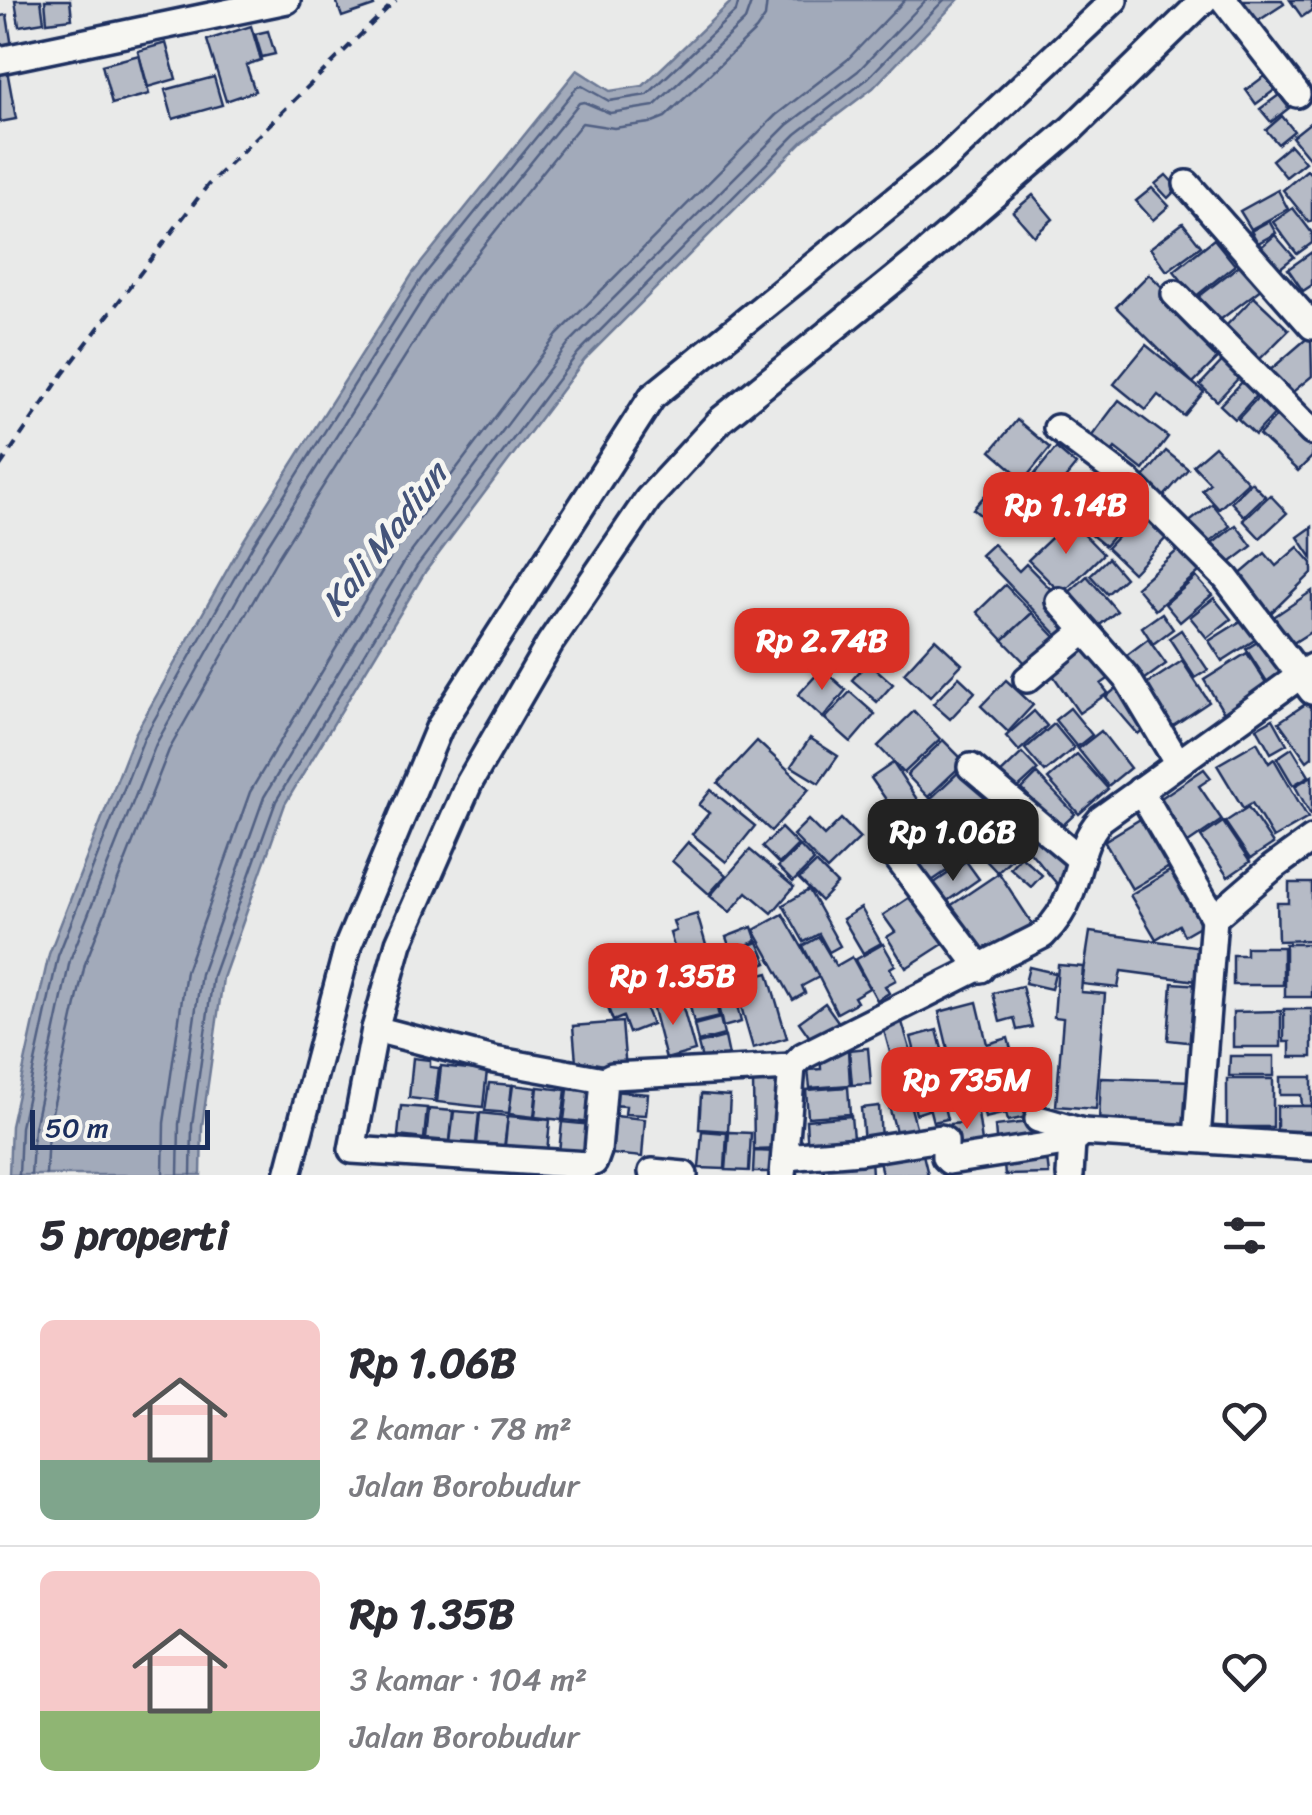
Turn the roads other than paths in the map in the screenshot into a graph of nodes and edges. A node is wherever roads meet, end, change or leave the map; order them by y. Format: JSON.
{"nodes":[{"id":1,"x":286,"y":0,"type":"edge"},
{"id":2,"x":1114,"y":0,"type":"edge"},
{"id":3,"x":1204,"y":0,"type":"edge"},
{"id":4,"x":1224,"y":0,"type":"edge"},
{"id":5,"x":0,"y":60,"type":"edge"},
{"id":6,"x":1298,"y":94,"type":"dead end"},
{"id":7,"x":1188,"y":184,"type":"dead end"},
{"id":8,"x":1175,"y":294,"type":"dead end"},
{"id":9,"x":1312,"y":326,"type":"edge"},
{"id":10,"x":1057,"y":428,"type":"dead end"},
{"id":11,"x":1312,"y":432,"type":"edge"},
{"id":12,"x":1059,"y":601,"type":"dead end"},
{"id":13,"x":1085,"y":630,"type":"junction"},
{"id":14,"x":1308,"y":678,"type":"edge"},
{"id":15,"x":1028,"y":679,"type":"dead end"},
{"id":16,"x":1178,"y":763,"type":"junction"},
{"id":17,"x":971,"y":768,"type":"dead end"},
{"id":18,"x":1140,"y":790,"type":"junction"},
{"id":19,"x":1312,"y":839,"type":"edge"},
{"id":20,"x":893,"y":852,"type":"dead end"},
{"id":21,"x":1080,"y":860,"type":"junction"},
{"id":22,"x":1214,"y":918,"type":"junction"},
{"id":23,"x":981,"y":969,"type":"junction"},
{"id":24,"x":375,"y":1029,"type":"junction"},
{"id":25,"x":792,"y":1067,"type":"junction"},
{"id":26,"x":604,"y":1080,"type":"junction"},
{"id":27,"x":1038,"y":1119,"type":"dead end"},
{"id":28,"x":1078,"y":1137,"type":"junction"},
{"id":29,"x":1197,"y":1138,"type":"junction"},
{"id":30,"x":1312,"y":1147,"type":"edge"},
{"id":31,"x":352,"y":1150,"type":"junction"},
{"id":32,"x":784,"y":1166,"type":"edge"},
{"id":33,"x":652,"y":1172,"type":"dead end"},
{"id":34,"x":288,"y":1175,"type":"edge"},
{"id":35,"x":341,"y":1175,"type":"edge"},
{"id":36,"x":684,"y":1175,"type":"edge"},
{"id":37,"x":1070,"y":1175,"type":"edge"}],
"edges":[{"from":1,"to":5,"type":"street"},
{"from":2,"to":34,"type":"street"},
{"from":3,"to":24,"type":"street"},
{"from":4,"to":6,"type":"street"},
{"from":7,"to":9,"type":"street"},
{"from":8,"to":11,"type":"street"},
{"from":10,"to":14,"type":"street"},
{"from":12,"to":13,"type":"street"},
{"from":13,"to":15,"type":"street"},
{"from":13,"to":16,"type":"street"},
{"from":14,"to":16,"type":"street"},
{"from":16,"to":18,"type":"street"},
{"from":17,"to":21,"type":"street"},
{"from":18,"to":21,"type":"street"},
{"from":18,"to":22,"type":"street"},
{"from":19,"to":22,"type":"street"},
{"from":20,"to":23,"type":"street"},
{"from":21,"to":23,"type":"street"},
{"from":22,"to":29,"type":"street"},
{"from":23,"to":25,"type":"street"},
{"from":24,"to":26,"type":"street"},
{"from":24,"to":31,"type":"street"},
{"from":25,"to":26,"type":"street"},
{"from":25,"to":32,"type":"street"},
{"from":26,"to":31,"type":"street"},
{"from":27,"to":28,"type":"street"},
{"from":28,"to":29,"type":"street"},
{"from":28,"to":32,"type":"street"},
{"from":28,"to":37,"type":"street"},
{"from":29,"to":30,"type":"street"},
{"from":31,"to":35,"type":"street"},
{"from":33,"to":36,"type":"street"}]}
